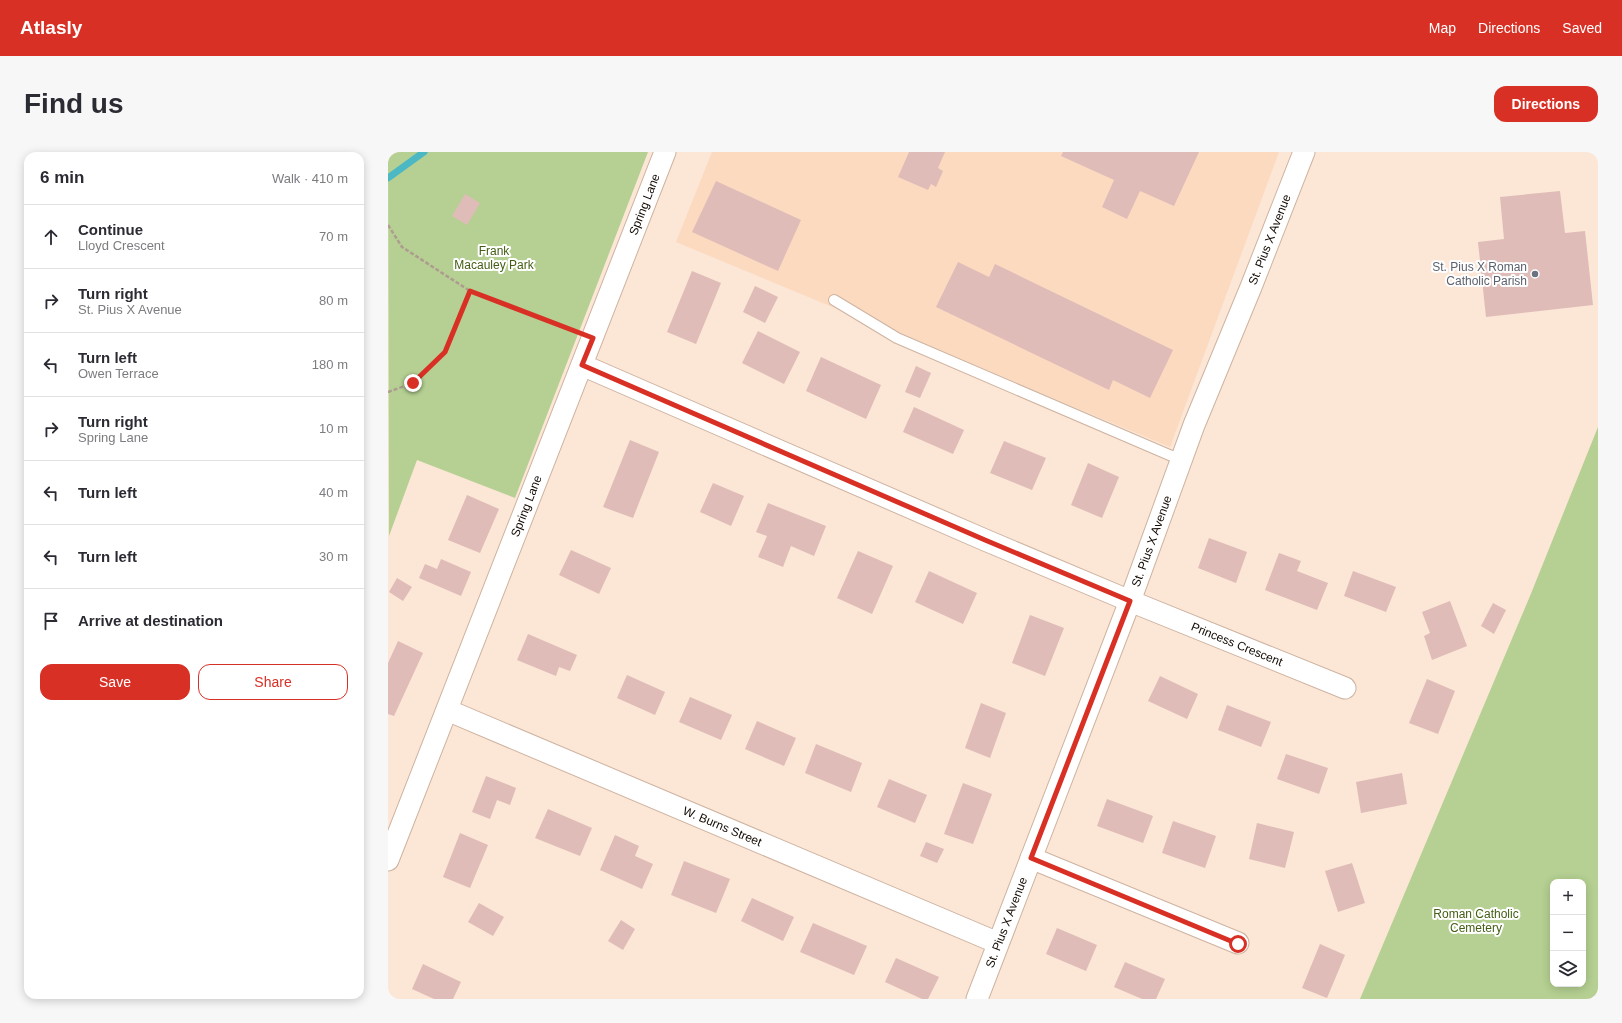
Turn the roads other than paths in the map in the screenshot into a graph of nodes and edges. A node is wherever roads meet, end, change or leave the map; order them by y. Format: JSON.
{"nodes":[{"id":1,"x":665,"y":152,"type":"edge"},
{"id":2,"x":1304,"y":152,"type":"edge"},
{"id":3,"x":834,"y":300,"type":"dead end"},
{"id":4,"x":582,"y":365,"type":"junction"},
{"id":5,"x":1181,"y":460,"type":"junction"},
{"id":6,"x":1130,"y":601,"type":"junction"},
{"id":7,"x":1344,"y":688,"type":"dead end"},
{"id":8,"x":447,"y":710,"type":"junction"},
{"id":9,"x":1031,"y":858,"type":"junction"},
{"id":10,"x":388,"y":860,"type":"edge"},
{"id":11,"x":998,"y":943,"type":"junction"},
{"id":12,"x":1238,"y":944,"type":"dead end"},
{"id":13,"x":977,"y":999,"type":"edge"}],
"edges":[{"from":1,"to":4,"type":"street","name":"Spring Lane"},
{"from":2,"to":5,"type":"street","name":"St. Pius X Avenue"},
{"from":3,"to":5,"type":"lane"},
{"from":4,"to":6,"type":"street","name":"Princess Crescent"},
{"from":4,"to":8,"type":"street","name":"Spring Lane"},
{"from":5,"to":6,"type":"street","name":"St. Pius X Avenue"},
{"from":6,"to":7,"type":"street","name":"Princess Crescent"},
{"from":6,"to":9,"type":"street","name":"St. Pius X Avenue"},
{"from":8,"to":10,"type":"street","name":"Spring Lane"},
{"from":8,"to":11,"type":"street","name":"W. Burns Street"},
{"from":9,"to":11,"type":"street","name":"St. Pius X Avenue"},
{"from":9,"to":12,"type":"street"},
{"from":11,"to":13,"type":"street","name":"St. Pius X Avenue"}]}
